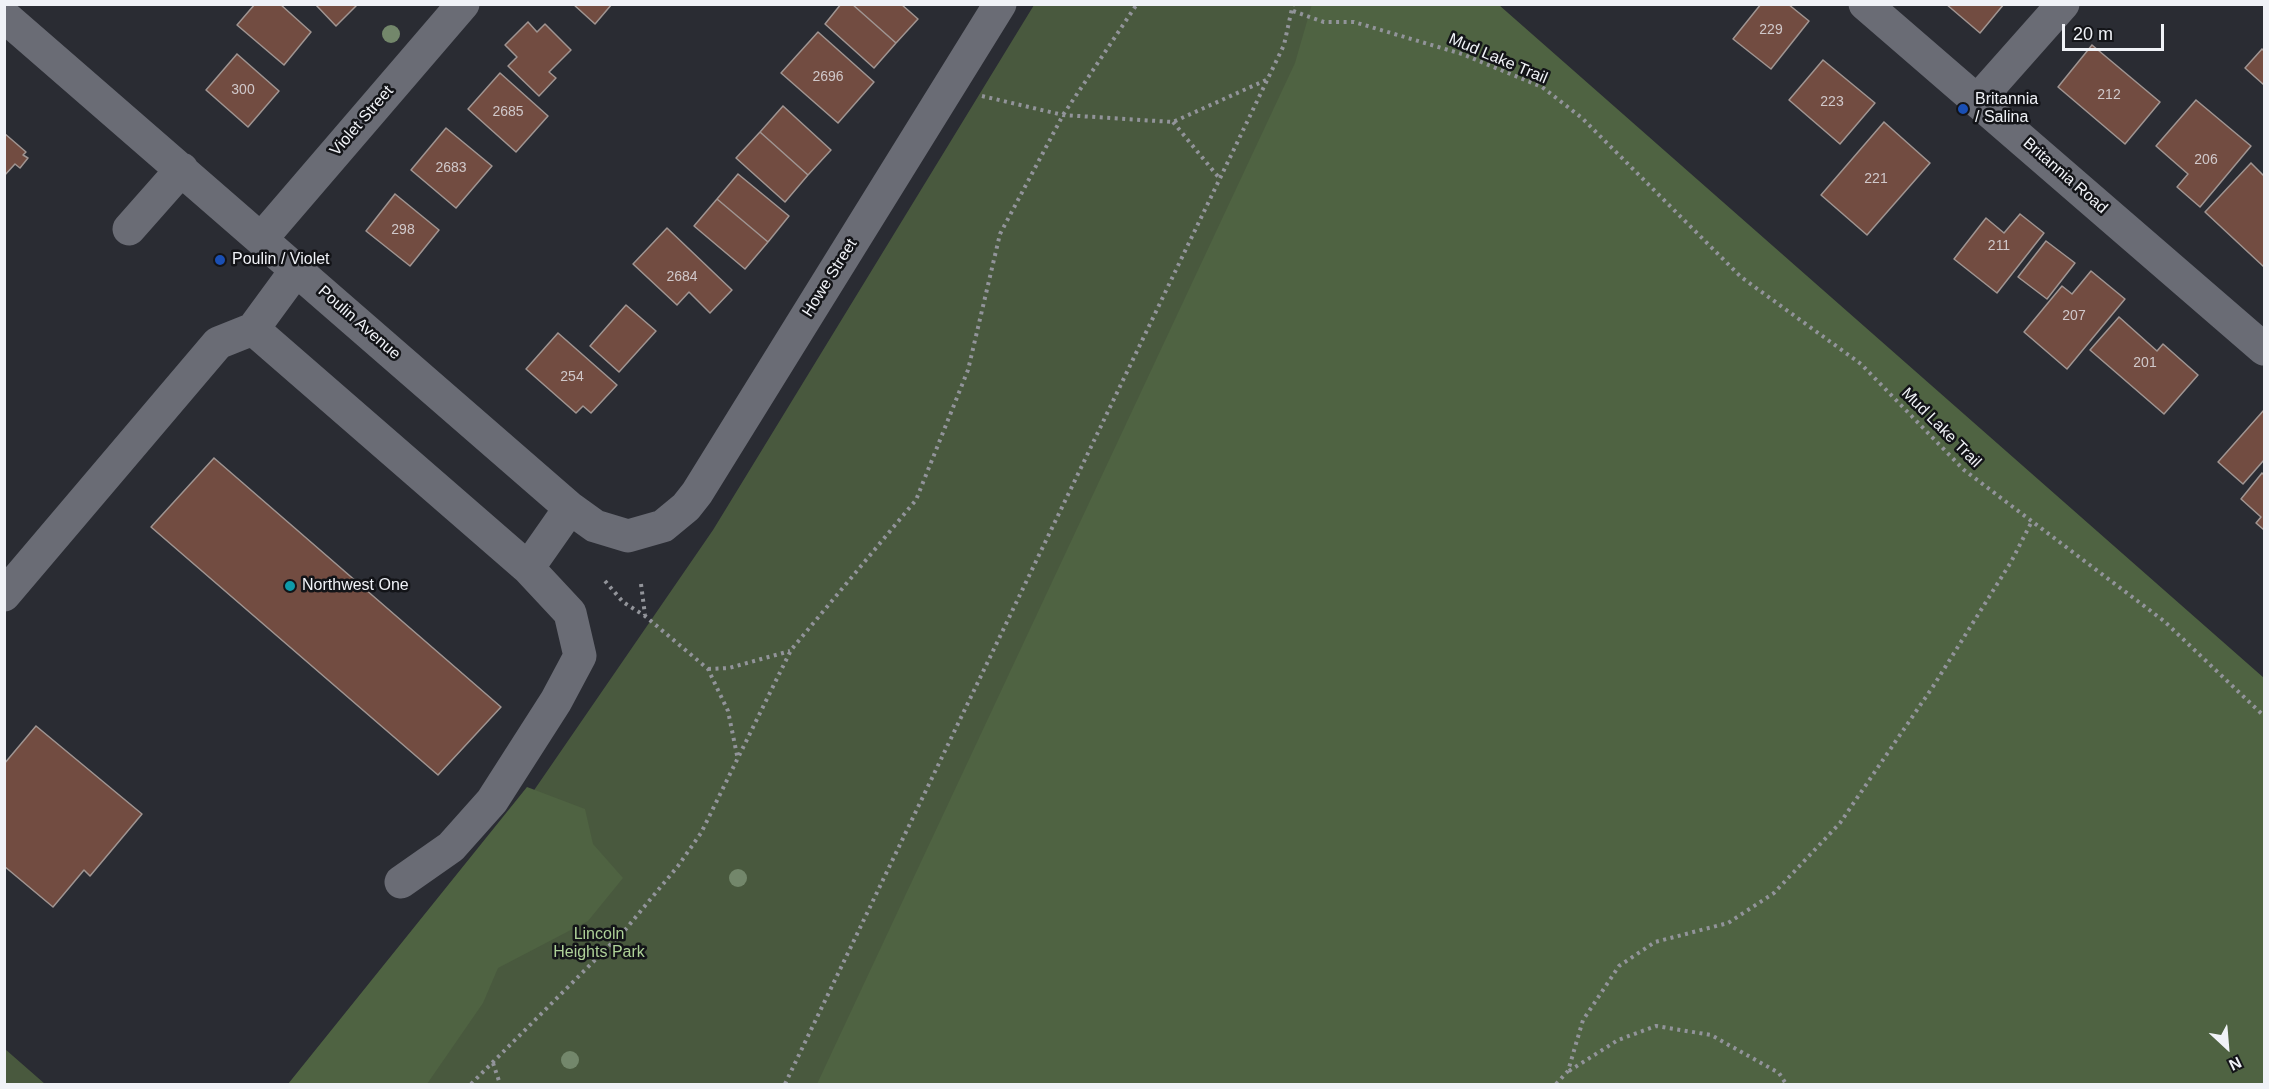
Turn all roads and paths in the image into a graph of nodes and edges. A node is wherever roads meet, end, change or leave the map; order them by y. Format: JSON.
{"nodes":[{"id":1,"x":463,"y":4,"type":"edge"},
{"id":2,"x":1000,"y":4,"type":"edge"},
{"id":3,"x":1137,"y":4,"type":"edge"},
{"id":4,"x":1293,"y":4,"type":"edge"},
{"id":5,"x":1864,"y":4,"type":"edge"},
{"id":6,"x":2063,"y":4,"type":"edge"},
{"id":7,"x":1293,"y":11,"type":"junction"},
{"id":8,"x":4,"y":16,"type":"edge"},
{"id":9,"x":1267,"y":80,"type":"junction"},
{"id":10,"x":951,"y":83,"type":"junction"},
{"id":11,"x":1977,"y":100,"type":"junction"},
{"id":12,"x":1063,"y":114,"type":"junction"},
{"id":13,"x":1173,"y":122,"type":"junction"},
{"id":14,"x":182,"y":169,"type":"junction"},
{"id":15,"x":1220,"y":179,"type":"junction"},
{"id":16,"x":129,"y":229,"type":"dead end"},
{"id":17,"x":262,"y":238,"type":"junction"},
{"id":18,"x":297,"y":269,"type":"junction"},
{"id":19,"x":253,"y":329,"type":"junction"},
{"id":20,"x":2265,"y":349,"type":"edge"},
{"id":21,"x":570,"y":508,"type":"junction"},
{"id":22,"x":2032,"y":521,"type":"junction"},
{"id":23,"x":644,"y":534,"type":"joint"},
{"id":24,"x":528,"y":568,"type":"junction"},
{"id":25,"x":605,"y":581,"type":"dead end"},
{"id":26,"x":641,"y":584,"type":"dead end"},
{"id":27,"x":4,"y":595,"type":"edge"},
{"id":28,"x":645,"y":616,"type":"junction"},
{"id":29,"x":791,"y":650,"type":"junction"},
{"id":30,"x":708,"y":669,"type":"junction"},
{"id":31,"x":2265,"y":716,"type":"edge"},
{"id":32,"x":738,"y":761,"type":"junction"},
{"id":33,"x":401,"y":882,"type":"dead end"},
{"id":34,"x":493,"y":1063,"type":"junction"},
{"id":35,"x":1568,"y":1071,"type":"junction"},
{"id":36,"x":471,"y":1084,"type":"edge"},
{"id":37,"x":500,"y":1084,"type":"edge"},
{"id":38,"x":784,"y":1084,"type":"edge"},
{"id":39,"x":1556,"y":1084,"type":"edge"},
{"id":40,"x":1786,"y":1084,"type":"edge"}],
"edges":[{"from":1,"to":17,"type":"street","name":"Violet Street"},
{"from":2,"to":10,"type":"street","name":"Howe Street"},
{"from":3,"to":12,"type":"path"},
{"from":4,"to":7,"type":"path"},
{"from":5,"to":11,"type":"street","name":"Britannia Road"},
{"from":6,"to":11,"type":"street"},
{"from":7,"to":9,"type":"path"},
{"from":7,"to":22,"type":"path","name":"Mud Lake Trail"},
{"from":8,"to":14,"type":"street","name":"Poulin Avenue"},
{"from":9,"to":13,"type":"path"},
{"from":9,"to":15,"type":"path"},
{"from":10,"to":12,"type":"path"},
{"from":10,"to":23,"type":"street","name":"Howe Street"},
{"from":11,"to":20,"type":"street","name":"Britannia Road"},
{"from":12,"to":13,"type":"path"},
{"from":12,"to":29,"type":"path"},
{"from":13,"to":15,"type":"path"},
{"from":14,"to":16,"type":"street"},
{"from":14,"to":17,"type":"street","name":"Poulin Avenue"},
{"from":15,"to":38,"type":"path"},
{"from":17,"to":18,"type":"street","name":"Poulin Avenue"},
{"from":18,"to":19,"type":"street"},
{"from":18,"to":21,"type":"street","name":"Poulin Avenue"},
{"from":19,"to":24,"type":"street"},
{"from":19,"to":27,"type":"street"},
{"from":21,"to":23,"type":"street","name":"Poulin Avenue"},
{"from":21,"to":24,"type":"street"},
{"from":22,"to":31,"type":"path","name":"Mud Lake Trail"},
{"from":22,"to":35,"type":"path"},
{"from":24,"to":33,"type":"street"},
{"from":25,"to":28,"type":"path"},
{"from":26,"to":28,"type":"path"},
{"from":28,"to":30,"type":"path"},
{"from":29,"to":30,"type":"path"},
{"from":29,"to":32,"type":"path"},
{"from":30,"to":32,"type":"path"},
{"from":32,"to":34,"type":"path"},
{"from":34,"to":36,"type":"path"},
{"from":34,"to":37,"type":"path"},
{"from":35,"to":39,"type":"path"},
{"from":35,"to":40,"type":"path"}]}
